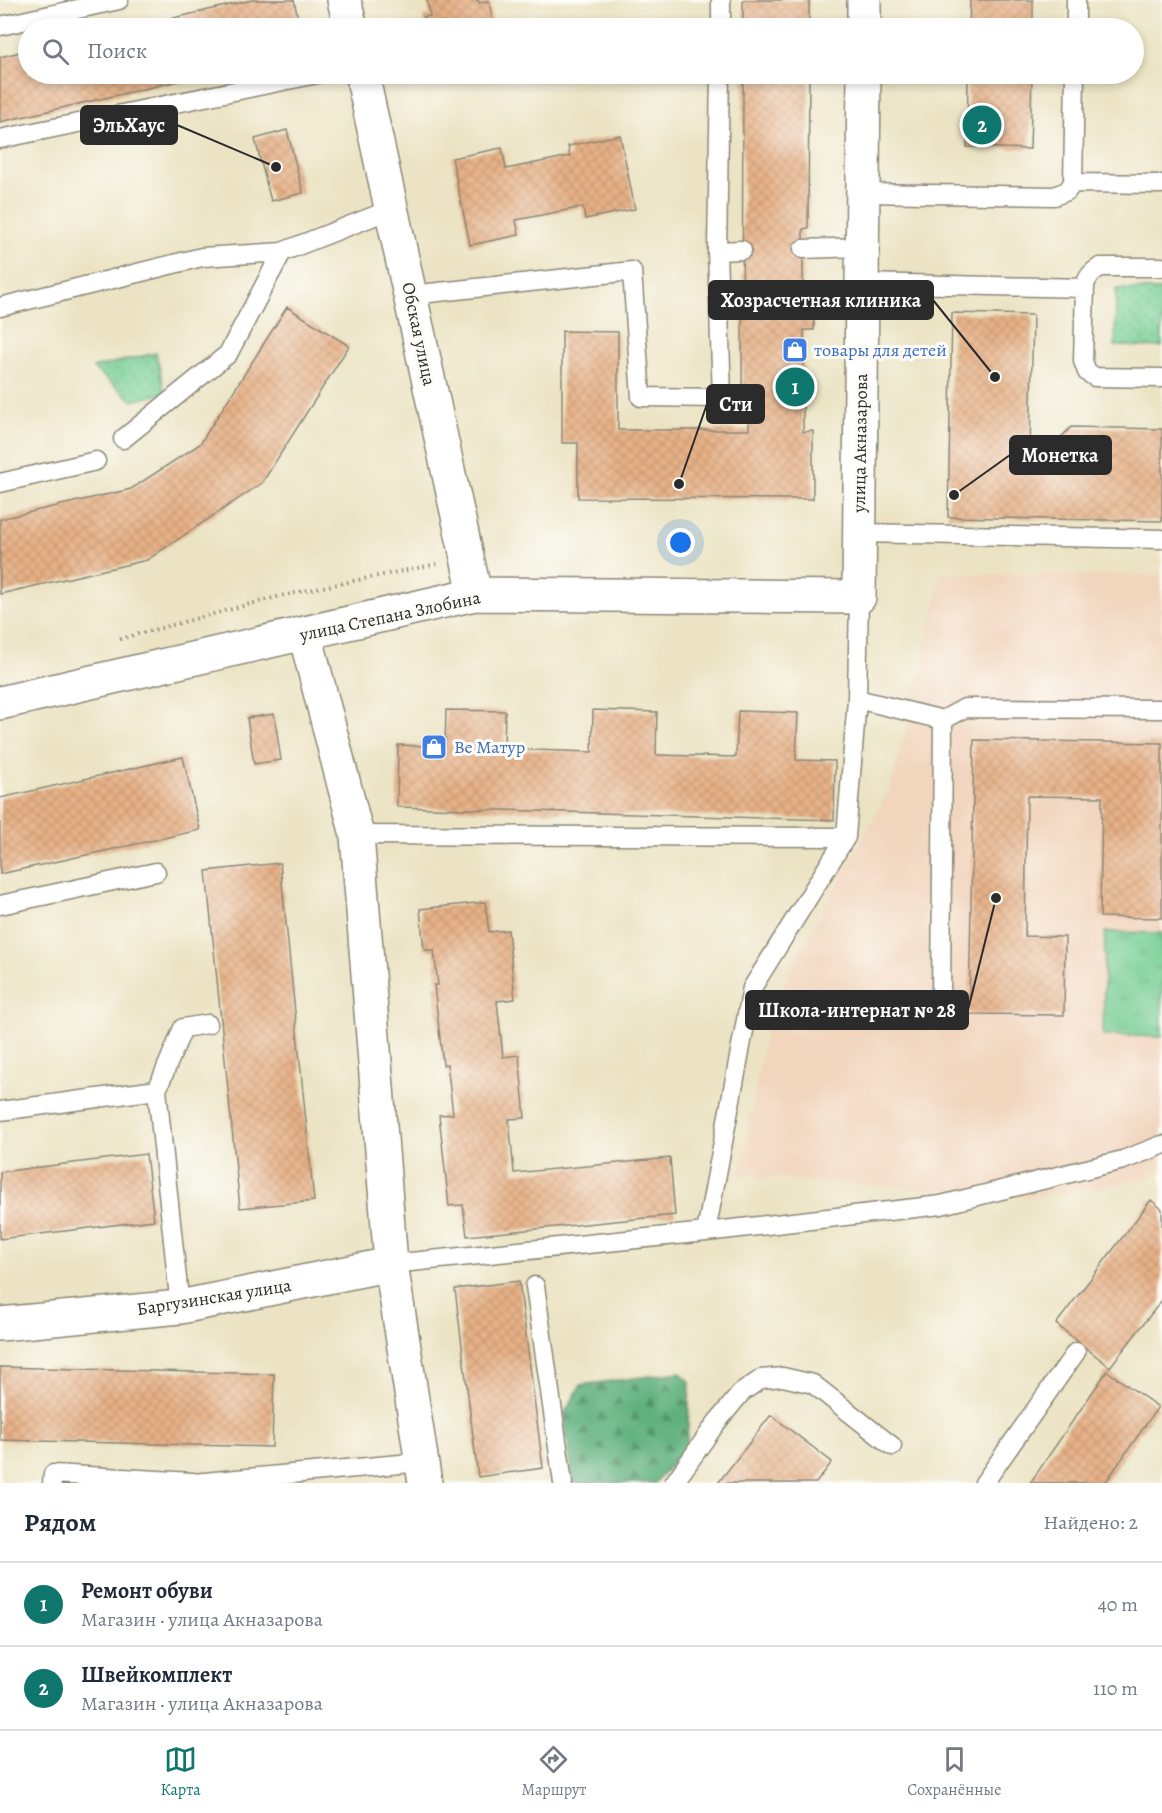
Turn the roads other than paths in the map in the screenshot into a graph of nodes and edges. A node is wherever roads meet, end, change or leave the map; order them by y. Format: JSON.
{"nodes":[{"id":1,"x":119,"y":0,"type":"edge"},
{"id":2,"x":344,"y":0,"type":"edge"},
{"id":3,"x":721,"y":0,"type":"edge"},
{"id":4,"x":864,"y":0,"type":"edge"},
{"id":5,"x":1076,"y":0,"type":"edge"},
{"id":6,"x":37,"y":18,"type":"edge"},
{"id":7,"x":348,"y":18,"type":"edge"},
{"id":8,"x":720,"y":18,"type":"edge"},
{"id":9,"x":864,"y":18,"type":"edge"},
{"id":10,"x":1076,"y":18,"type":"edge"},
{"id":11,"x":18,"y":22,"type":"edge"},
{"id":12,"x":0,"y":26,"type":"edge"},
{"id":13,"x":268,"y":84,"type":"edge"},
{"id":14,"x":364,"y":84,"type":"edge"},
{"id":15,"x":720,"y":84,"type":"edge"},
{"id":16,"x":864,"y":84,"type":"edge"},
{"id":17,"x":1075,"y":84,"type":"edge"},
{"id":18,"x":0,"y":139,"type":"edge"},
{"id":19,"x":1073,"y":183,"type":"junction"},
{"id":20,"x":1162,"y":184,"type":"edge"},
{"id":21,"x":862,"y":193,"type":"junction"},
{"id":22,"x":392,"y":209,"type":"junction"},
{"id":23,"x":861,"y":247,"type":"junction"},
{"id":24,"x":803,"y":249,"type":"dead end"},
{"id":25,"x":742,"y":250,"type":"dead end"},
{"id":26,"x":717,"y":251,"type":"junction"},
{"id":27,"x":282,"y":252,"type":"junction"},
{"id":28,"x":1162,"y":267,"type":"edge"},
{"id":29,"x":861,"y":283,"type":"junction"},
{"id":30,"x":1085,"y":288,"type":"junction"},
{"id":31,"x":411,"y":296,"type":"junction"},
{"id":32,"x":0,"y":307,"type":"edge"},
{"id":33,"x":1162,"y":378,"type":"edge"},
{"id":34,"x":123,"y":439,"type":"dead end"},
{"id":35,"x":96,"y":461,"type":"dead end"},
{"id":36,"x":0,"y":483,"type":"edge"},
{"id":37,"x":859,"y":533,"type":"junction"},
{"id":38,"x":1162,"y":539,"type":"edge"},
{"id":39,"x":475,"y":594,"type":"junction"},
{"id":40,"x":859,"y":597,"type":"junction"},
{"id":41,"x":304,"y":634,"type":"junction"},
{"id":42,"x":857,"y":699,"type":"junction"},
{"id":43,"x":0,"y":703,"type":"edge"},
{"id":44,"x":1162,"y":709,"type":"edge"},
{"id":45,"x":943,"y":720,"type":"junction"},
{"id":46,"x":357,"y":835,"type":"junction"},
{"id":47,"x":846,"y":837,"type":"junction"},
{"id":48,"x":156,"y":872,"type":"dead end"},
{"id":49,"x":0,"y":905,"type":"edge"},
{"id":50,"x":941,"y":1008,"type":"dead end"},
{"id":51,"x":208,"y":1024,"type":"dead end"},
{"id":52,"x":157,"y":1090,"type":"junction"},
{"id":53,"x":0,"y":1111,"type":"edge"},
{"id":54,"x":1162,"y":1145,"type":"edge"},
{"id":55,"x":706,"y":1232,"type":"junction"},
{"id":56,"x":391,"y":1264,"type":"junction"},
{"id":57,"x":535,"y":1286,"type":"dead end"},
{"id":58,"x":180,"y":1307,"type":"junction"},
{"id":59,"x":0,"y":1324,"type":"edge"},
{"id":60,"x":1076,"y":1352,"type":"dead end"},
{"id":61,"x":892,"y":1446,"type":"dead end"},
{"id":62,"x":424,"y":1473,"type":"edge"},
{"id":63,"x":52,"y":1483,"type":"edge"},
{"id":64,"x":194,"y":1483,"type":"edge"},
{"id":65,"x":563,"y":1483,"type":"edge"},
{"id":66,"x":674,"y":1483,"type":"edge"},
{"id":67,"x":984,"y":1483,"type":"edge"}],
"edges":[{"from":1,"to":6,"type":"lane"},
{"from":2,"to":7,"type":"street"},
{"from":3,"to":8,"type":"lane"},
{"from":4,"to":9,"type":"street"},
{"from":5,"to":10,"type":"lane"},
{"from":11,"to":12,"type":"lane"},
{"from":13,"to":18,"type":"lane"},
{"from":14,"to":22,"type":"street","name":"Обская улица"},
{"from":15,"to":26,"type":"lane"},
{"from":16,"to":21,"type":"street","name":"улица Акназарова"},
{"from":17,"to":19,"type":"lane"},
{"from":19,"to":20,"type":"lane"},
{"from":19,"to":21,"type":"lane"},
{"from":21,"to":23,"type":"street","name":"улица Акназарова"},
{"from":22,"to":27,"type":"lane"},
{"from":22,"to":31,"type":"street","name":"Обская улица"},
{"from":23,"to":24,"type":"lane"},
{"from":23,"to":29,"type":"street","name":"улица Акназарова"},
{"from":25,"to":26,"type":"lane"},
{"from":26,"to":31,"type":"lane"},
{"from":27,"to":32,"type":"lane"},
{"from":27,"to":34,"type":"lane"},
{"from":28,"to":30,"type":"lane"},
{"from":29,"to":30,"type":"lane"},
{"from":29,"to":37,"type":"street","name":"улица Акназарова"},
{"from":30,"to":33,"type":"lane"},
{"from":31,"to":39,"type":"street","name":"Обская улица"},
{"from":35,"to":36,"type":"lane"},
{"from":37,"to":38,"type":"lane"},
{"from":37,"to":40,"type":"street","name":"улица Акназарова"},
{"from":39,"to":40,"type":"street","name":"улица Степана Злобина"},
{"from":39,"to":41,"type":"street","name":"улица Степана Злобина"},
{"from":40,"to":42,"type":"lane"},
{"from":41,"to":43,"type":"street","name":"улица Степана Злобина"},
{"from":41,"to":46,"type":"street"},
{"from":42,"to":45,"type":"lane"},
{"from":42,"to":47,"type":"lane"},
{"from":44,"to":45,"type":"lane"},
{"from":45,"to":50,"type":"lane"},
{"from":46,"to":47,"type":"lane"},
{"from":46,"to":56,"type":"street"},
{"from":47,"to":55,"type":"lane"},
{"from":48,"to":49,"type":"lane"},
{"from":51,"to":52,"type":"lane"},
{"from":52,"to":53,"type":"lane"},
{"from":52,"to":58,"type":"lane"},
{"from":54,"to":55,"type":"lane"},
{"from":55,"to":56,"type":"lane"},
{"from":56,"to":58,"type":"street","name":"Баргузинская улица"},
{"from":56,"to":62,"type":"street"},
{"from":57,"to":65,"type":"lane"},
{"from":58,"to":59,"type":"street","name":"Баргузинская улица"},
{"from":60,"to":67,"type":"lane"},
{"from":61,"to":66,"type":"lane"},
{"from":62,"to":64,"type":"lane"},
{"from":63,"to":64,"type":"lane"}]}
